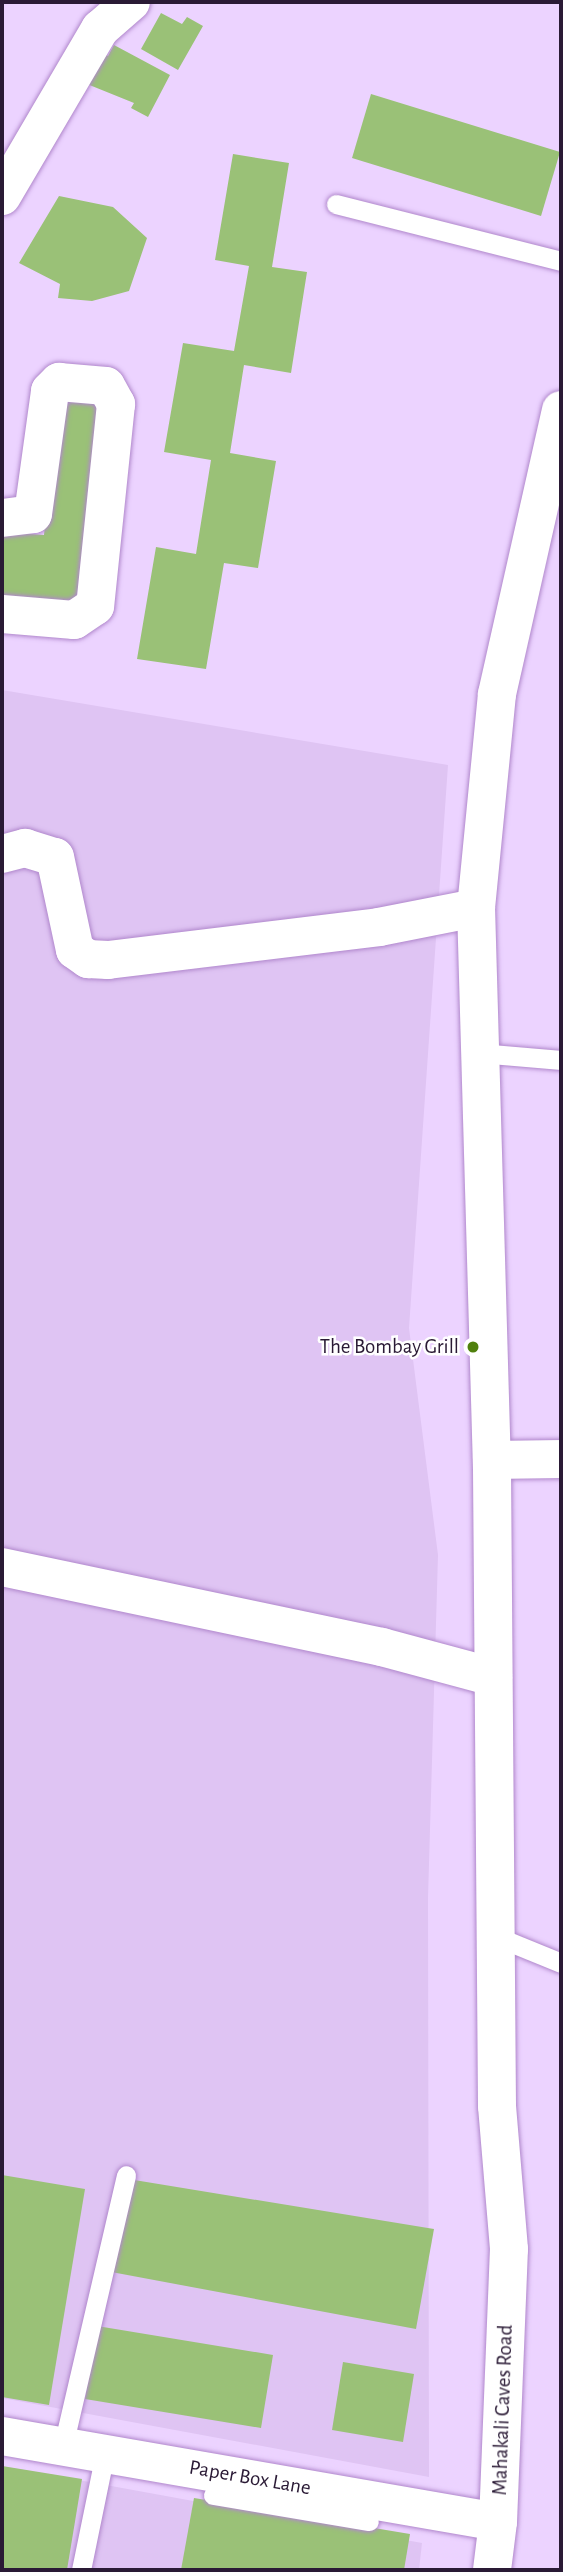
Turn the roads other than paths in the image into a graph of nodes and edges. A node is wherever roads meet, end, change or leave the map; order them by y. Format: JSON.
{"nodes":[{"id":1,"x":131,"y":2,"type":"edge"},
{"id":2,"x":2,"y":196,"type":"edge"},
{"id":3,"x":336,"y":204,"type":"dead end"},
{"id":4,"x":561,"y":261,"type":"edge"},
{"id":5,"x":561,"y":410,"type":"edge"},
{"id":6,"x":2,"y":518,"type":"edge"},
{"id":7,"x":2,"y":614,"type":"edge"},
{"id":8,"x":2,"y":854,"type":"edge"},
{"id":9,"x":476,"y":908,"type":"junction"},
{"id":10,"x":480,"y":1053,"type":"junction"},
{"id":11,"x":561,"y":1060,"type":"edge"},
{"id":12,"x":561,"y":1459,"type":"edge"},
{"id":13,"x":492,"y":1460,"type":"junction"},
{"id":14,"x":2,"y":1567,"type":"edge"},
{"id":15,"x":493,"y":1677,"type":"junction"},
{"id":16,"x":495,"y":1936,"type":"junction"},
{"id":17,"x":561,"y":1963,"type":"edge"},
{"id":18,"x":126,"y":2175,"type":"dead end"},
{"id":19,"x":2,"y":2435,"type":"edge"},
{"id":20,"x":63,"y":2446,"type":"junction"},
{"id":21,"x":105,"y":2453,"type":"junction"},
{"id":22,"x":213,"y":2495,"type":"dead end"},
{"id":23,"x":255,"y":2496,"type":"junction"},
{"id":24,"x":369,"y":2521,"type":"dead end"},
{"id":25,"x":498,"y":2522,"type":"junction"},
{"id":26,"x":81,"y":2570,"type":"edge"},
{"id":27,"x":492,"y":2570,"type":"edge"}],
"edges":[{"from":1,"to":2,"type":"street"},
{"from":3,"to":4,"type":"lane"},
{"from":5,"to":9,"type":"street","name":"Mahakali Caves Road"},
{"from":6,"to":7,"type":"street"},
{"from":8,"to":9,"type":"street"},
{"from":9,"to":10,"type":"street","name":"Mahakali Caves Road"},
{"from":10,"to":11,"type":"lane"},
{"from":10,"to":13,"type":"street","name":"Mahakali Caves Road"},
{"from":12,"to":13,"type":"street"},
{"from":13,"to":15,"type":"street","name":"Mahakali Caves Road"},
{"from":14,"to":15,"type":"street"},
{"from":15,"to":16,"type":"street","name":"Mahakali Caves Road"},
{"from":16,"to":17,"type":"lane"},
{"from":16,"to":25,"type":"street","name":"Mahakali Caves Road"},
{"from":18,"to":20,"type":"lane"},
{"from":19,"to":20,"type":"street","name":"Paper Box Lane"},
{"from":20,"to":21,"type":"street","name":"Paper Box Lane"},
{"from":21,"to":23,"type":"street","name":"Paper Box Lane"},
{"from":21,"to":26,"type":"lane"},
{"from":22,"to":23,"type":"lane"},
{"from":23,"to":24,"type":"lane"},
{"from":23,"to":25,"type":"street","name":"Paper Box Lane"},
{"from":25,"to":27,"type":"street","name":"Mahakali Caves Road"}]}
